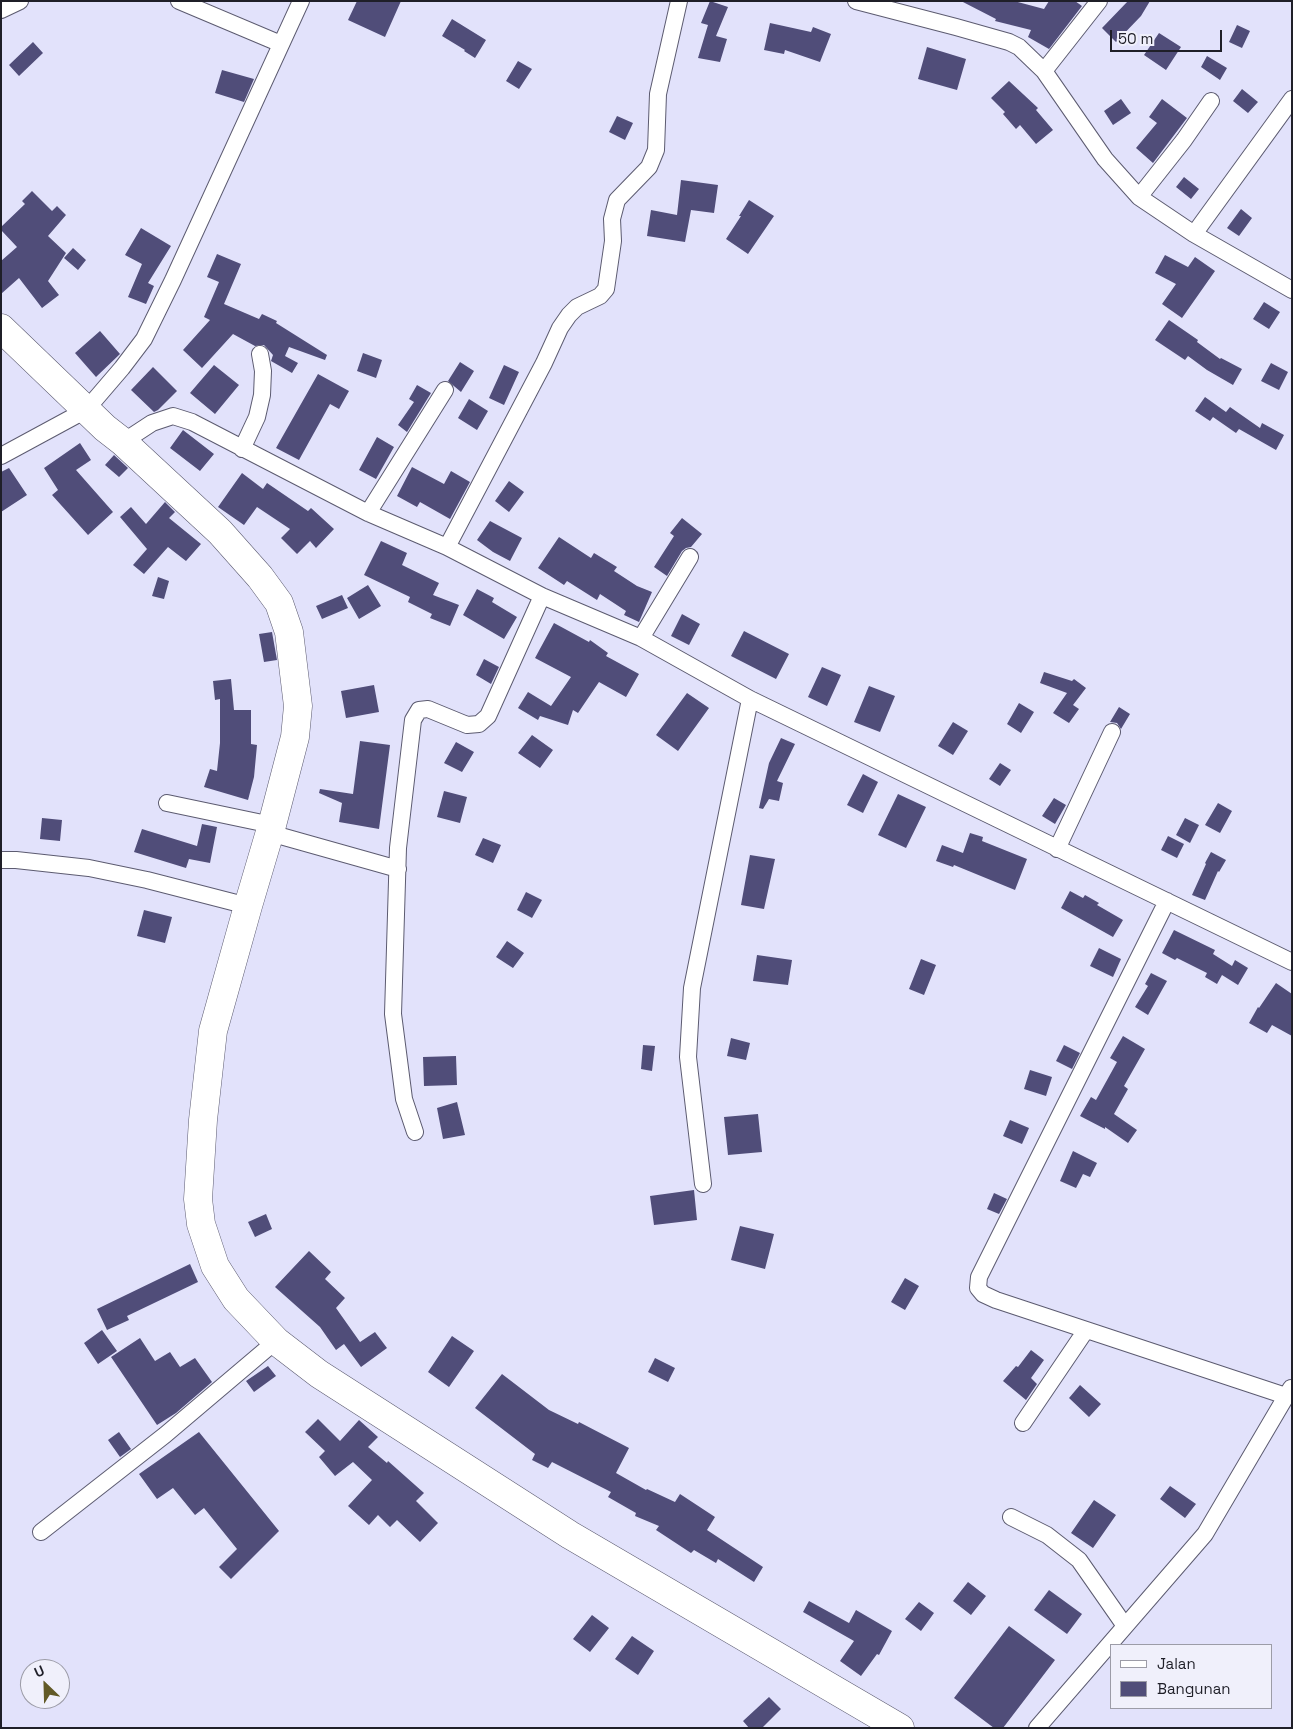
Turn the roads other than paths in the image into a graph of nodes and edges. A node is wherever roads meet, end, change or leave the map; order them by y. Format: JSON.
{"nodes":[{"id":1,"x":20,"y":1,"type":"edge"},
{"id":2,"x":179,"y":1,"type":"edge"},
{"id":3,"x":301,"y":1,"type":"edge"},
{"id":4,"x":679,"y":1,"type":"edge"},
{"id":5,"x":856,"y":1,"type":"edge"},
{"id":6,"x":1099,"y":1,"type":"edge"},
{"id":7,"x":1,"y":10,"type":"edge"},
{"id":8,"x":281,"y":44,"type":"junction"},
{"id":9,"x":1044,"y":70,"type":"junction"},
{"id":10,"x":1292,"y":99,"type":"edge"},
{"id":11,"x":1211,"y":101,"type":"dead end"},
{"id":12,"x":1139,"y":197,"type":"junction"},
{"id":13,"x":1194,"y":234,"type":"junction"},
{"id":14,"x":1292,"y":290,"type":"edge"},
{"id":15,"x":1,"y":328,"type":"edge"},
{"id":16,"x":260,"y":354,"type":"dead end"},
{"id":17,"x":446,"y":390,"type":"dead end"},
{"id":18,"x":86,"y":410,"type":"junction"},
{"id":19,"x":123,"y":442,"type":"junction"},
{"id":20,"x":242,"y":449,"type":"junction"},
{"id":21,"x":1,"y":456,"type":"edge"},
{"id":22,"x":368,"y":513,"type":"junction"},
{"id":23,"x":447,"y":547,"type":"junction"},
{"id":24,"x":690,"y":557,"type":"dead end"},
{"id":25,"x":542,"y":596,"type":"junction"},
{"id":26,"x":641,"y":638,"type":"junction"},
{"id":27,"x":750,"y":699,"type":"junction"},
{"id":28,"x":1112,"y":732,"type":"dead end"},
{"id":29,"x":167,"y":803,"type":"dead end"},
{"id":30,"x":271,"y":829,"type":"junction"},
{"id":31,"x":1057,"y":849,"type":"junction"},
{"id":32,"x":1,"y":860,"type":"edge"},
{"id":33,"x":398,"y":869,"type":"junction"},
{"id":34,"x":1168,"y":901,"type":"junction"},
{"id":35,"x":248,"y":906,"type":"junction"},
{"id":36,"x":1292,"y":962,"type":"edge"},
{"id":37,"x":415,"y":1132,"type":"dead end"},
{"id":38,"x":704,"y":1184,"type":"dead end"},
{"id":39,"x":1086,"y":1330,"type":"junction"},
{"id":40,"x":276,"y":1341,"type":"junction"},
{"id":41,"x":1289,"y":1391,"type":"edge"},
{"id":42,"x":1023,"y":1423,"type":"dead end"},
{"id":43,"x":1011,"y":1517,"type":"dead end"},
{"id":44,"x":41,"y":1532,"type":"dead end"},
{"id":45,"x":1126,"y":1626,"type":"junction"},
{"id":46,"x":1110,"y":1644,"type":"edge"},
{"id":47,"x":1110,"y":1644,"type":"edge"},
{"id":48,"x":900,"y":1728,"type":"edge"},
{"id":49,"x":1037,"y":1728,"type":"edge"}],
"edges":[{"from":1,"to":7,"type":"street"},
{"from":2,"to":8,"type":"street"},
{"from":3,"to":8,"type":"street"},
{"from":4,"to":23,"type":"street"},
{"from":5,"to":9,"type":"street"},
{"from":6,"to":9,"type":"street"},
{"from":8,"to":18,"type":"street"},
{"from":9,"to":12,"type":"street"},
{"from":10,"to":13,"type":"street"},
{"from":11,"to":12,"type":"street"},
{"from":12,"to":13,"type":"street"},
{"from":13,"to":14,"type":"street"},
{"from":15,"to":18,"type":"highway"},
{"from":16,"to":20,"type":"street"},
{"from":17,"to":22,"type":"street"},
{"from":18,"to":19,"type":"highway"},
{"from":18,"to":21,"type":"street"},
{"from":19,"to":20,"type":"street"},
{"from":19,"to":30,"type":"highway"},
{"from":20,"to":22,"type":"street"},
{"from":22,"to":23,"type":"street"},
{"from":23,"to":25,"type":"street"},
{"from":24,"to":26,"type":"street"},
{"from":25,"to":26,"type":"street"},
{"from":25,"to":33,"type":"street"},
{"from":26,"to":27,"type":"street"},
{"from":27,"to":31,"type":"street"},
{"from":27,"to":38,"type":"street"},
{"from":28,"to":31,"type":"street"},
{"from":29,"to":30,"type":"street"},
{"from":30,"to":33,"type":"street"},
{"from":30,"to":35,"type":"highway"},
{"from":31,"to":34,"type":"street"},
{"from":32,"to":35,"type":"street"},
{"from":33,"to":37,"type":"street"},
{"from":34,"to":36,"type":"street"},
{"from":34,"to":39,"type":"street"},
{"from":35,"to":40,"type":"highway"},
{"from":39,"to":41,"type":"street"},
{"from":39,"to":42,"type":"street"},
{"from":40,"to":44,"type":"street"},
{"from":40,"to":48,"type":"highway"},
{"from":41,"to":45,"type":"street"},
{"from":43,"to":45,"type":"street"},
{"from":45,"to":46,"type":"street"},
{"from":47,"to":49,"type":"street"}]}
